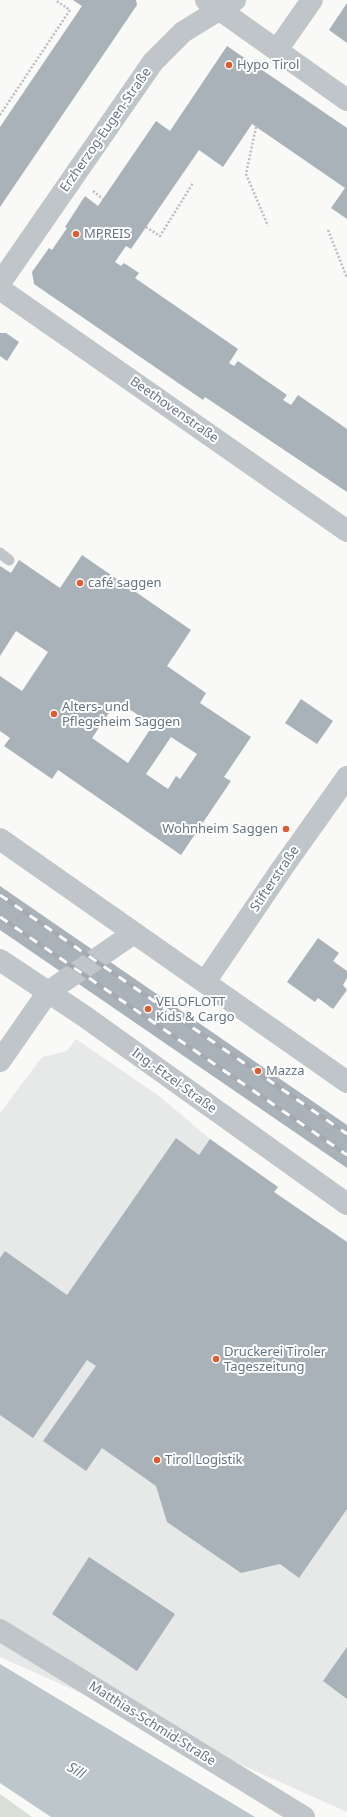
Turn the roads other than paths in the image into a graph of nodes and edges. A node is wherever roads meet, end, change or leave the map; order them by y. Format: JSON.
{"nodes":[{"id":1,"x":312,"y":0,"type":"edge"},
{"id":2,"x":220,"y":3,"type":"edge"},
{"id":3,"x":277,"y":50,"type":"junction"},
{"id":4,"x":347,"y":100,"type":"edge"},
{"id":5,"x":0,"y":283,"type":"edge"},
{"id":6,"x":0,"y":289,"type":"edge"},
{"id":7,"x":347,"y":531,"type":"edge"},
{"id":8,"x":347,"y":777,"type":"edge"},
{"id":9,"x":0,"y":839,"type":"edge"},
{"id":10,"x":134,"y":933,"type":"junction"},
{"id":11,"x":0,"y":960,"type":"edge"},
{"id":12,"x":205,"y":982,"type":"junction"},
{"id":13,"x":48,"y":992,"type":"junction"},
{"id":14,"x":0,"y":1061,"type":"edge"},
{"id":15,"x":347,"y":1082,"type":"edge"},
{"id":16,"x":347,"y":1204,"type":"edge"},
{"id":17,"x":0,"y":1630,"type":"edge"},
{"id":18,"x":304,"y":1817,"type":"edge"}],
"edges":[{"from":1,"to":3,"type":"street"},
{"from":2,"to":3,"type":"street"},
{"from":2,"to":5,"type":"street","name":"Erzherzog-Eugen-Straße"},
{"from":3,"to":4,"type":"street"},
{"from":6,"to":7,"type":"street","name":"Beethovenstraße"},
{"from":8,"to":12,"type":"street","name":"Stifterstraße"},
{"from":9,"to":10,"type":"street"},
{"from":10,"to":12,"type":"street"},
{"from":10,"to":13,"type":"street"},
{"from":11,"to":13,"type":"street","name":"Ing.-Etzel-Straße"},
{"from":12,"to":15,"type":"street"},
{"from":13,"to":14,"type":"street"},
{"from":13,"to":16,"type":"street","name":"Ing.-Etzel-Straße"},
{"from":17,"to":18,"type":"street","name":"Matthias-Schmid-Straße"}]}
